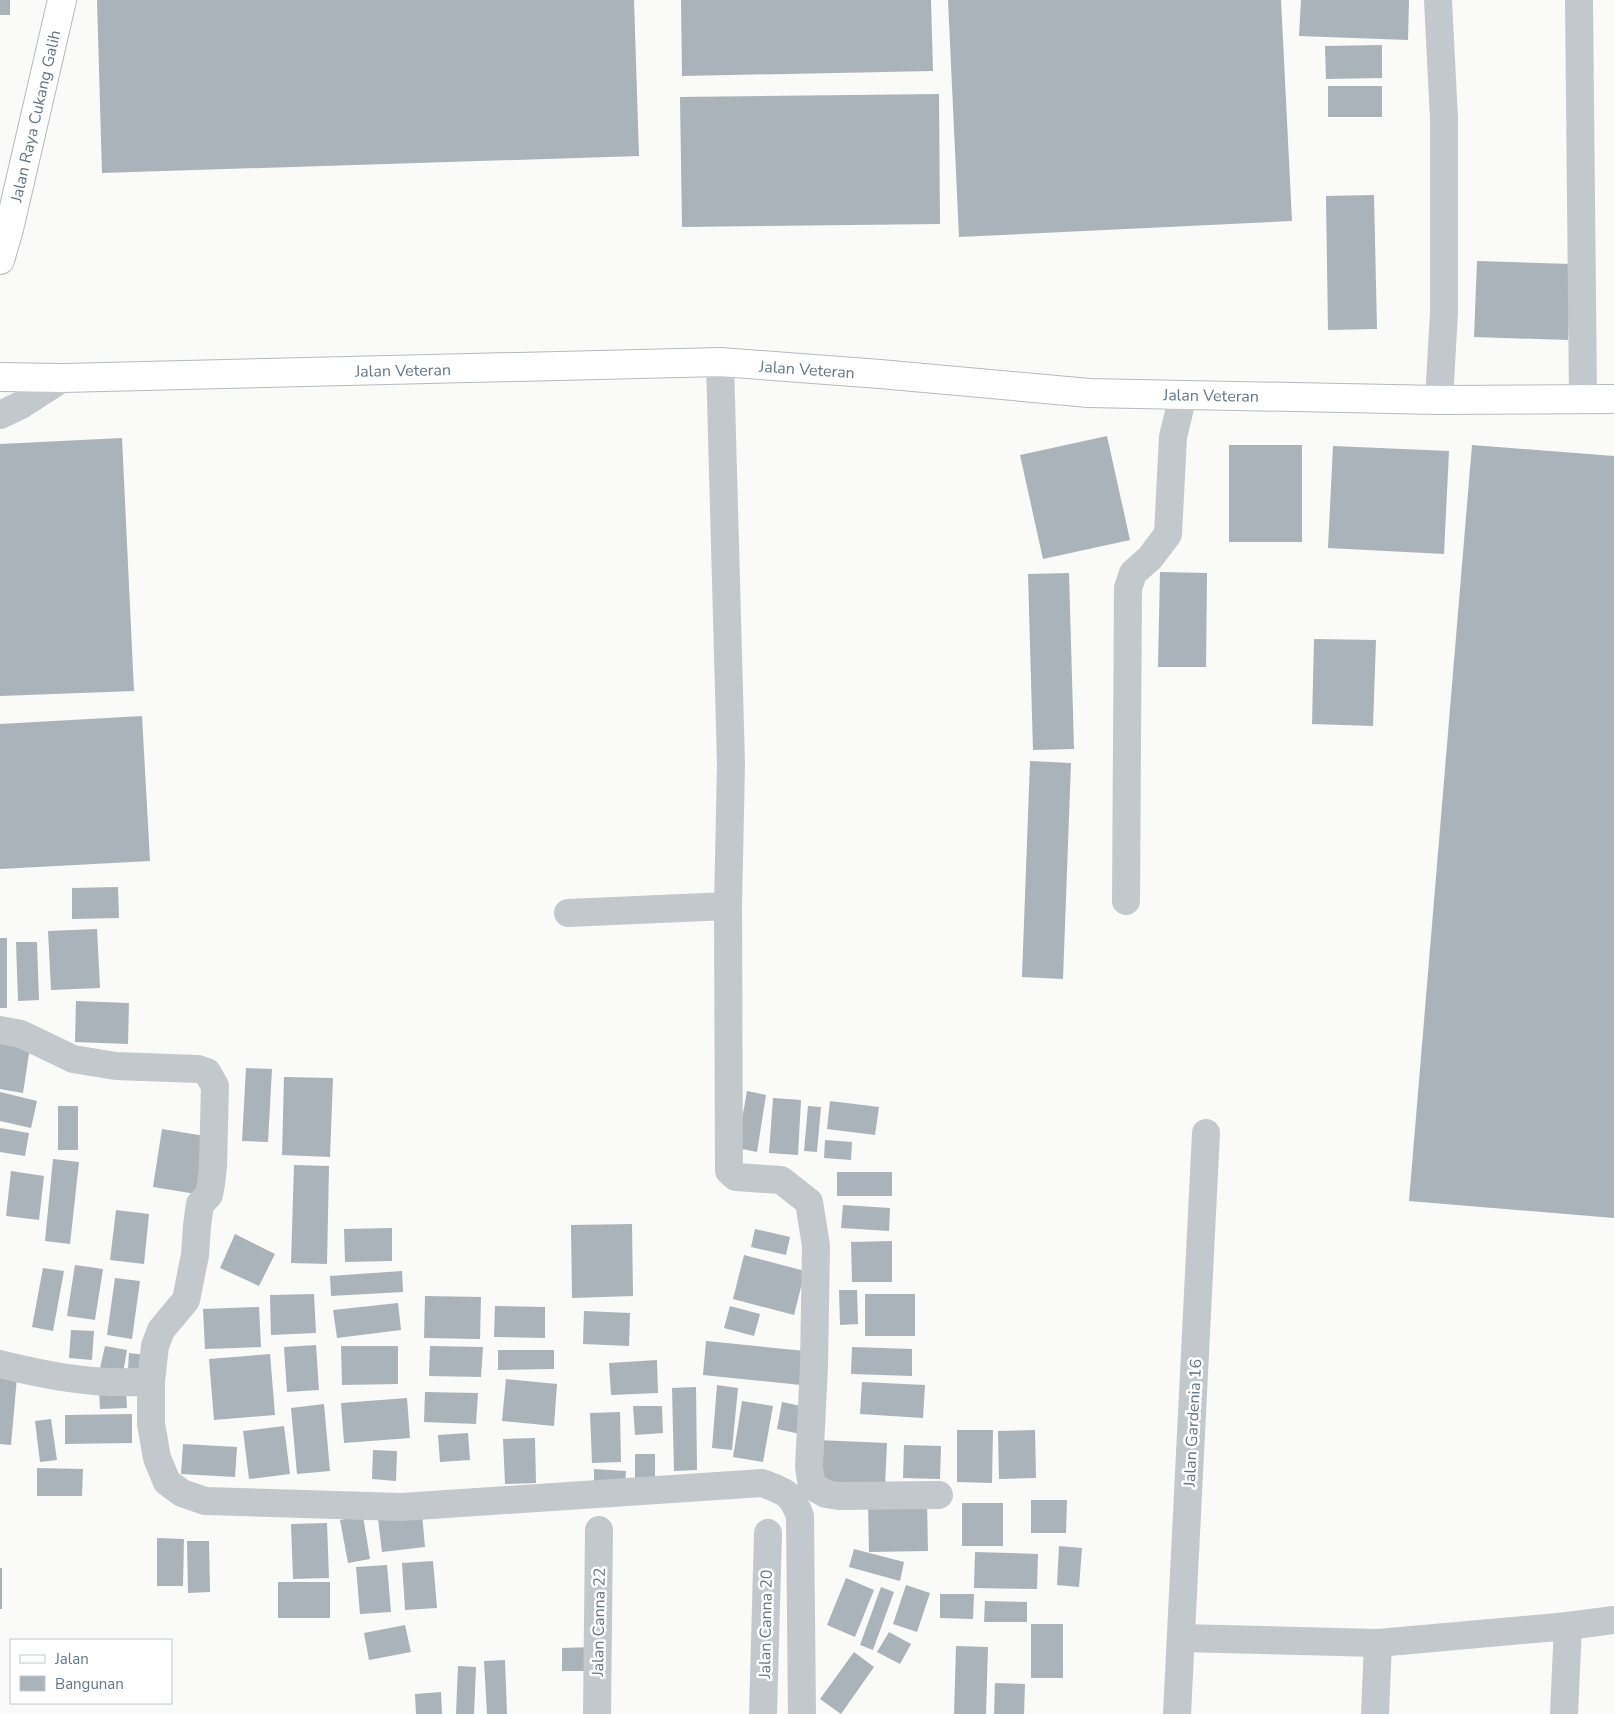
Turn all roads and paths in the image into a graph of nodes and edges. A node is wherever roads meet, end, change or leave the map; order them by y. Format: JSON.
{"nodes":[{"id":1,"x":62,"y":0,"type":"edge"},
{"id":2,"x":1438,"y":0,"type":"edge"},
{"id":3,"x":1579,"y":0,"type":"edge"},
{"id":4,"x":0,"y":260,"type":"edge"},
{"id":5,"x":720,"y":362,"type":"junction"},
{"id":6,"x":0,"y":376,"type":"edge"},
{"id":7,"x":63,"y":378,"type":"junction"},
{"id":8,"x":1183,"y":395,"type":"junction"},
{"id":9,"x":1583,"y":398,"type":"junction"},
{"id":10,"x":1614,"y":399,"type":"edge"},
{"id":11,"x":1439,"y":400,"type":"junction"},
{"id":12,"x":0,"y":414,"type":"edge"},
{"id":13,"x":1126,"y":901,"type":"dead end"},
{"id":14,"x":728,"y":906,"type":"junction"},
{"id":15,"x":568,"y":914,"type":"dead end"},
{"id":16,"x":0,"y":1030,"type":"edge"},
{"id":17,"x":1206,"y":1133,"type":"dead end"},
{"id":18,"x":0,"y":1364,"type":"edge"},
{"id":19,"x":151,"y":1380,"type":"junction"},
{"id":20,"x":939,"y":1495,"type":"dead end"},
{"id":21,"x":599,"y":1530,"type":"dead end"},
{"id":22,"x":768,"y":1533,"type":"dead end"},
{"id":23,"x":1614,"y":1620,"type":"edge"},
{"id":24,"x":1568,"y":1626,"type":"junction"},
{"id":25,"x":1181,"y":1638,"type":"junction"},
{"id":26,"x":1378,"y":1643,"type":"junction"},
{"id":27,"x":597,"y":1714,"type":"edge"},
{"id":28,"x":763,"y":1714,"type":"edge"},
{"id":29,"x":802,"y":1714,"type":"edge"},
{"id":30,"x":1177,"y":1714,"type":"edge"},
{"id":31,"x":1375,"y":1714,"type":"edge"},
{"id":32,"x":1564,"y":1714,"type":"edge"}],
"edges":[{"from":1,"to":4,"type":"main road","name":"Jalan Raya Cukang Galih"},
{"from":2,"to":11,"type":"street"},
{"from":3,"to":9,"type":"street"},
{"from":5,"to":7,"type":"main road","name":"Jalan Veteran"},
{"from":5,"to":8,"type":"main road","name":"Jalan Veteran"},
{"from":5,"to":14,"type":"street"},
{"from":6,"to":7,"type":"main road","name":"Jalan Veteran"},
{"from":7,"to":12,"type":"street"},
{"from":8,"to":11,"type":"main road","name":"Jalan Veteran"},
{"from":8,"to":13,"type":"street"},
{"from":9,"to":10,"type":"main road","name":"Jalan Veteran"},
{"from":9,"to":11,"type":"main road","name":"Jalan Veteran"},
{"from":14,"to":15,"type":"street"},
{"from":14,"to":20,"type":"street"},
{"from":16,"to":19,"type":"street"},
{"from":17,"to":25,"type":"street","name":"Jalan Gardenia 16"},
{"from":18,"to":19,"type":"street"},
{"from":19,"to":29,"type":"street"},
{"from":21,"to":27,"type":"street","name":"Jalan Canna 22"},
{"from":22,"to":28,"type":"street","name":"Jalan Canna 20"},
{"from":23,"to":24,"type":"street"},
{"from":24,"to":26,"type":"street"},
{"from":24,"to":32,"type":"street"},
{"from":25,"to":26,"type":"street"},
{"from":25,"to":30,"type":"street","name":"Jalan Gardenia 16"},
{"from":26,"to":31,"type":"street"}]}
